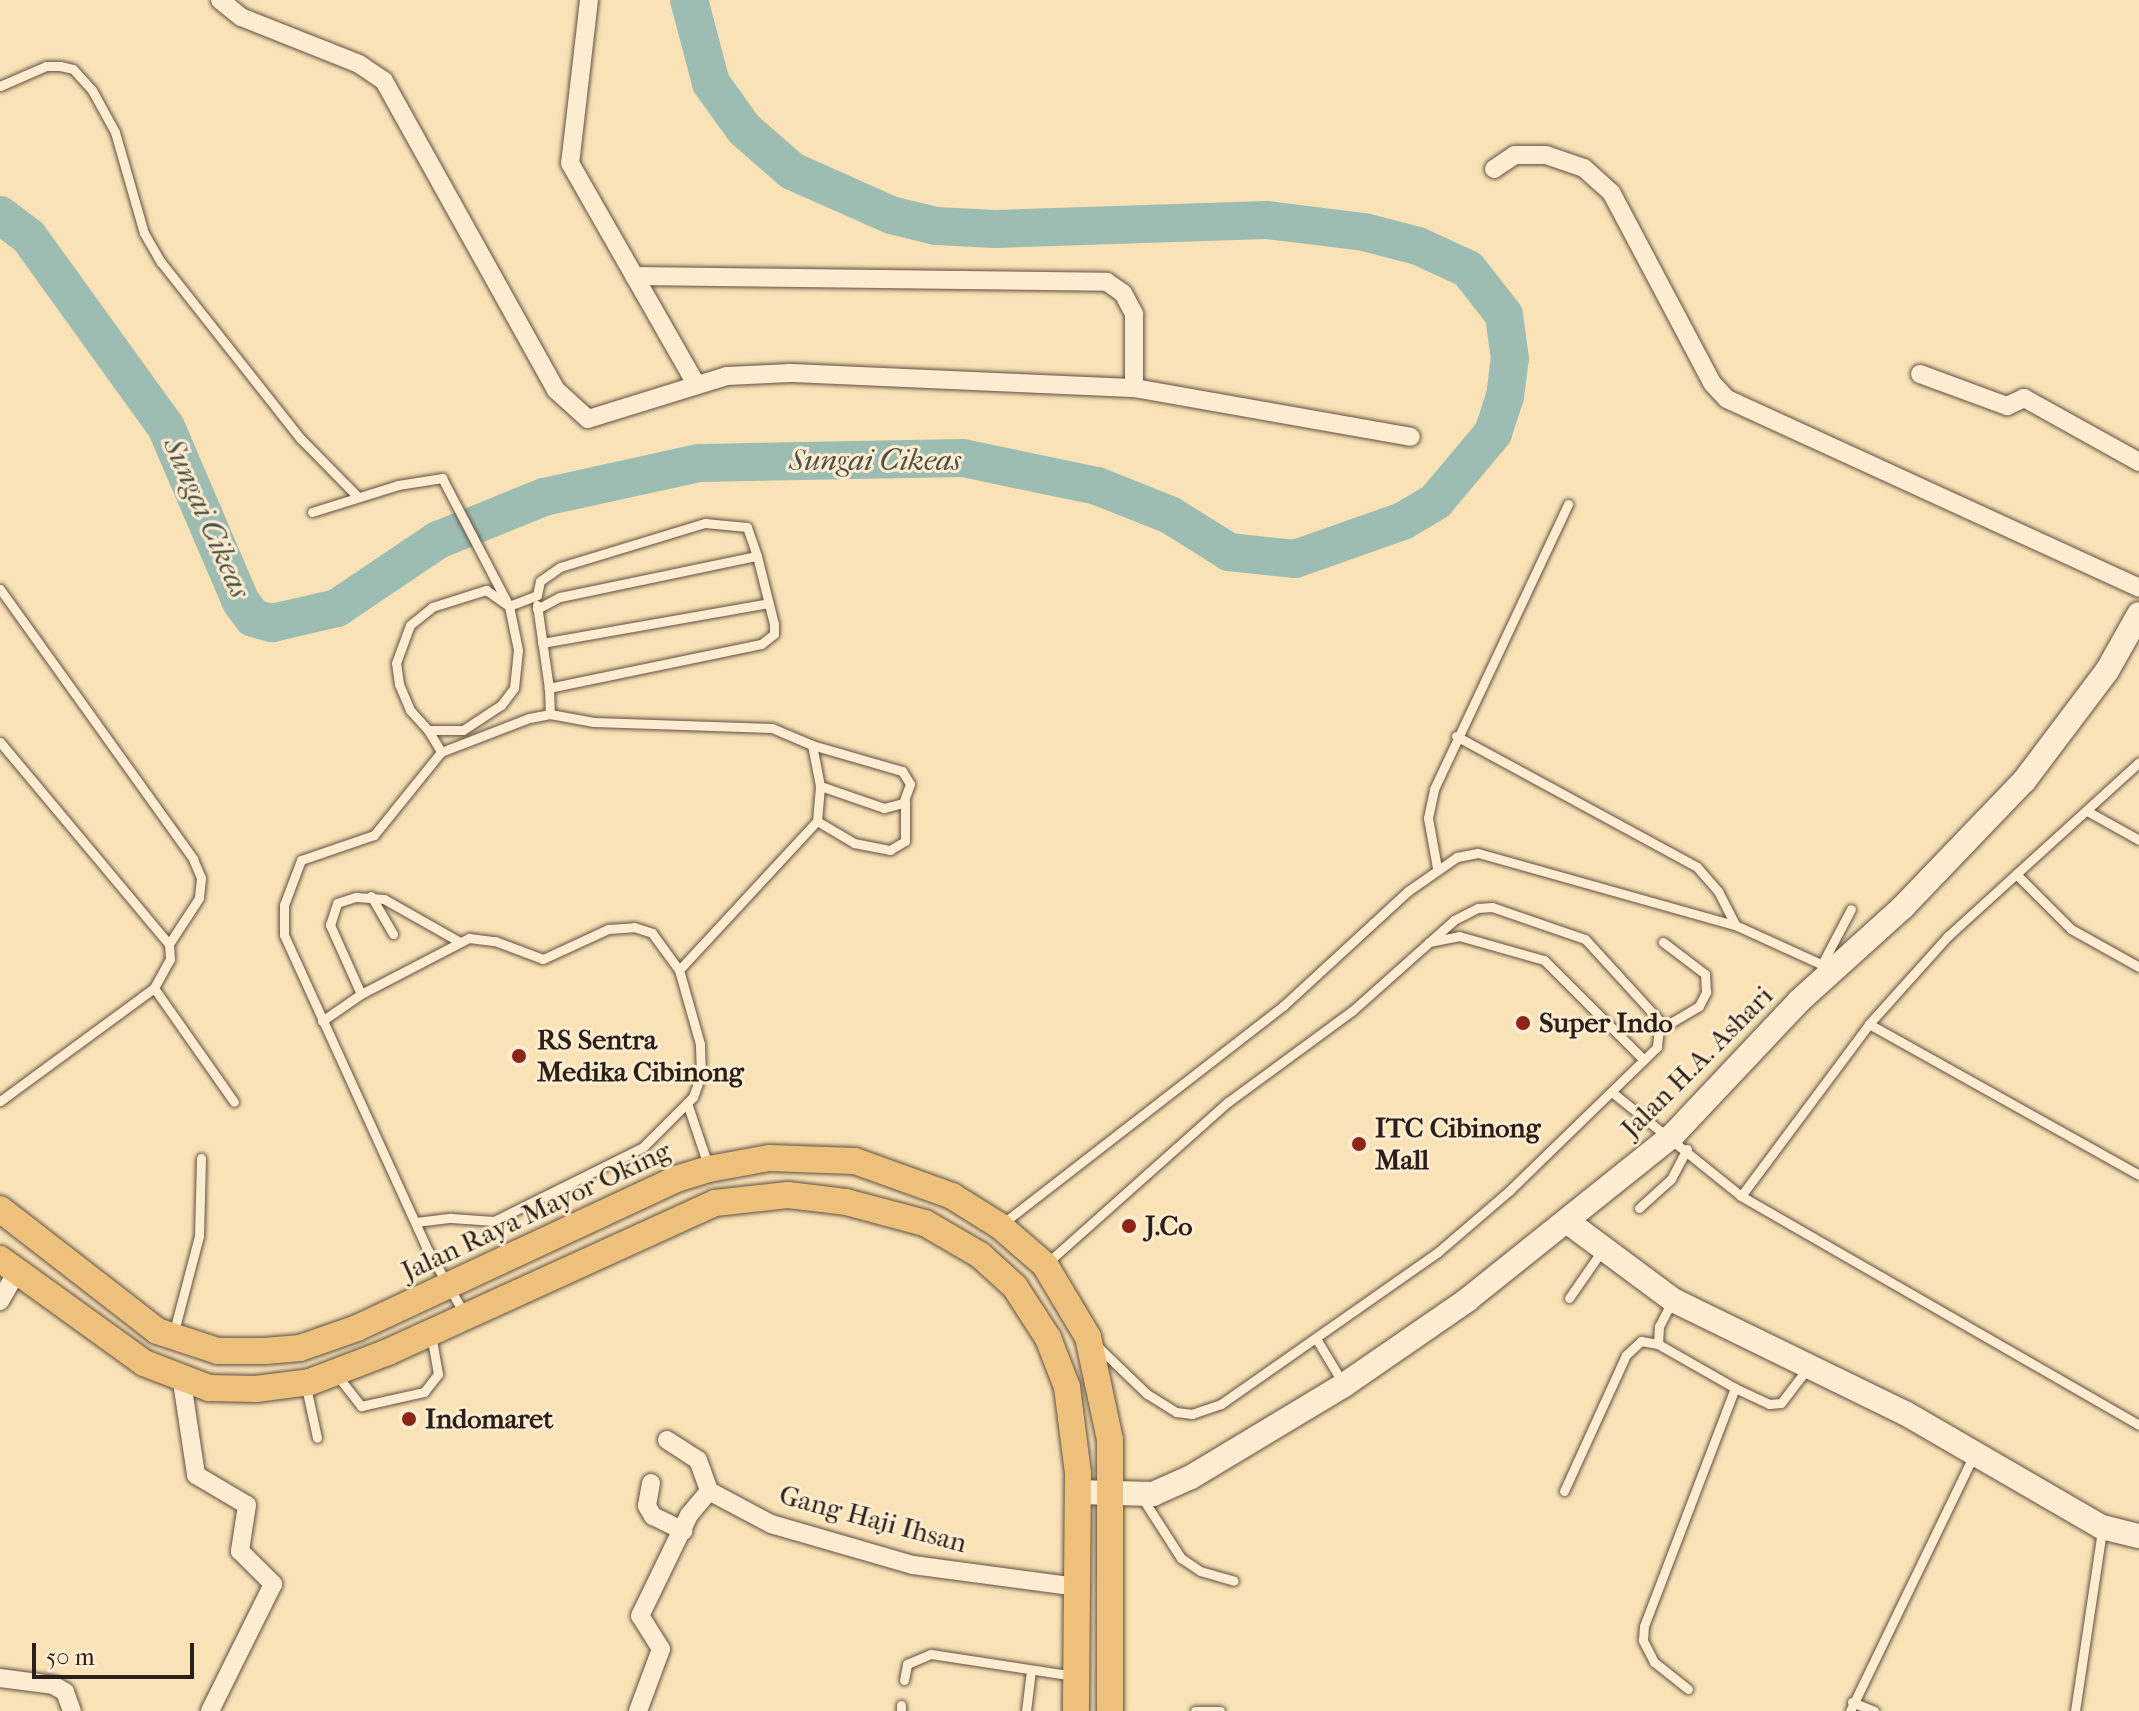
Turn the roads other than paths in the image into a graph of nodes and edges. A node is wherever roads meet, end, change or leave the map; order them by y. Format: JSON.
{"nodes":[{"id":1,"x":220,"y":0,"type":"edge"},
{"id":2,"x":589,"y":0,"type":"edge"},
{"id":3,"x":0,"y":86,"type":"edge"},
{"id":4,"x":1494,"y":169,"type":"dead end"},
{"id":5,"x":634,"y":276,"type":"junction"},
{"id":6,"x":1920,"y":374,"type":"dead end"},
{"id":7,"x":696,"y":384,"type":"junction"},
{"id":8,"x":1134,"y":388,"type":"junction"},
{"id":9,"x":1411,"y":437,"type":"dead end"},
{"id":10,"x":2139,"y":462,"type":"edge"},
{"id":11,"x":358,"y":497,"type":"junction"},
{"id":12,"x":1568,"y":504,"type":"dead end"},
{"id":13,"x":312,"y":512,"type":"dead end"},
{"id":14,"x":757,"y":556,"type":"junction"},
{"id":15,"x":2139,"y":588,"type":"edge"},
{"id":16,"x":0,"y":589,"type":"edge"},
{"id":17,"x":537,"y":595,"type":"junction"},
{"id":18,"x":768,"y":603,"type":"junction"},
{"id":19,"x":509,"y":606,"type":"junction"},
{"id":20,"x":537,"y":609,"type":"junction"},
{"id":21,"x":2139,"y":614,"type":"edge"},
{"id":22,"x":542,"y":643,"type":"junction"},
{"id":23,"x":549,"y":688,"type":"junction"},
{"id":24,"x":550,"y":714,"type":"junction"},
{"id":25,"x":428,"y":730,"type":"junction"},
{"id":26,"x":1456,"y":736,"type":"junction"},
{"id":27,"x":0,"y":742,"type":"edge"},
{"id":28,"x":812,"y":745,"type":"junction"},
{"id":29,"x":441,"y":752,"type":"junction"},
{"id":30,"x":2139,"y":762,"type":"edge"},
{"id":31,"x":820,"y":786,"type":"junction"},
{"id":32,"x":905,"y":801,"type":"junction"},
{"id":33,"x":2089,"y":812,"type":"junction"},
{"id":34,"x":817,"y":821,"type":"junction"},
{"id":35,"x":2139,"y":840,"type":"edge"},
{"id":36,"x":1437,"y":868,"type":"junction"},
{"id":37,"x":2016,"y":874,"type":"junction"},
{"id":38,"x":371,"y":896,"type":"junction"},
{"id":39,"x":1851,"y":909,"type":"dead end"},
{"id":40,"x":1735,"y":925,"type":"junction"},
{"id":41,"x":393,"y":934,"type":"dead end"},
{"id":42,"x":460,"y":942,"type":"junction"},
{"id":43,"x":1663,"y":942,"type":"dead end"},
{"id":44,"x":1425,"y":943,"type":"junction"},
{"id":45,"x":169,"y":944,"type":"junction"},
{"id":46,"x":1827,"y":967,"type":"junction"},
{"id":47,"x":2139,"y":967,"type":"edge"},
{"id":48,"x":679,"y":970,"type":"junction"},
{"id":49,"x":154,"y":988,"type":"junction"},
{"id":50,"x":361,"y":994,"type":"junction"},
{"id":51,"x":322,"y":1021,"type":"junction"},
{"id":52,"x":1869,"y":1024,"type":"junction"},
{"id":53,"x":1662,"y":1028,"type":"junction"},
{"id":54,"x":1644,"y":1060,"type":"junction"},
{"id":55,"x":1613,"y":1093,"type":"junction"},
{"id":56,"x":0,"y":1101,"type":"edge"},
{"id":57,"x":234,"y":1102,"type":"dead end"},
{"id":58,"x":687,"y":1103,"type":"junction"},
{"id":59,"x":1680,"y":1143,"type":"junction"},
{"id":60,"x":201,"y":1158,"type":"dead end"},
{"id":61,"x":709,"y":1169,"type":"junction"},
{"id":62,"x":2139,"y":1175,"type":"edge"},
{"id":63,"x":1741,"y":1196,"type":"junction"},
{"id":64,"x":1639,"y":1208,"type":"dead end"},
{"id":65,"x":0,"y":1209,"type":"edge"},
{"id":66,"x":416,"y":1222,"type":"junction"},
{"id":67,"x":1568,"y":1222,"type":"junction"},
{"id":68,"x":1000,"y":1226,"type":"junction"},
{"id":69,"x":1603,"y":1249,"type":"junction"},
{"id":70,"x":1040,"y":1262,"type":"junction"},
{"id":71,"x":5,"y":1266,"type":"edge"},
{"id":72,"x":450,"y":1286,"type":"junction"},
{"id":73,"x":1569,"y":1298,"type":"dead end"},
{"id":74,"x":1673,"y":1300,"type":"junction"},
{"id":75,"x":0,"y":1301,"type":"edge"},
{"id":76,"x":465,"y":1316,"type":"junction"},
{"id":77,"x":430,"y":1332,"type":"junction"},
{"id":78,"x":1088,"y":1337,"type":"junction"},
{"id":79,"x":172,"y":1339,"type":"junction"},
{"id":80,"x":1317,"y":1340,"type":"junction"},
{"id":81,"x":1658,"y":1344,"type":"junction"},
{"id":82,"x":1809,"y":1366,"type":"junction"},
{"id":83,"x":335,"y":1372,"type":"junction"},
{"id":84,"x":182,"y":1382,"type":"junction"},
{"id":85,"x":305,"y":1383,"type":"junction"},
{"id":86,"x":1344,"y":1385,"type":"junction"},
{"id":87,"x":1735,"y":1388,"type":"junction"},
{"id":88,"x":2139,"y":1425,"type":"edge"},
{"id":89,"x":317,"y":1438,"type":"dead end"},
{"id":90,"x":667,"y":1440,"type":"dead end"},
{"id":91,"x":1973,"y":1456,"type":"junction"},
{"id":92,"x":651,"y":1483,"type":"dead end"},
{"id":93,"x":709,"y":1491,"type":"junction"},
{"id":94,"x":1564,"y":1491,"type":"dead end"},
{"id":95,"x":1078,"y":1492,"type":"junction"},
{"id":96,"x":1112,"y":1492,"type":"junction"},
{"id":97,"x":1140,"y":1495,"type":"junction"},
{"id":98,"x":2102,"y":1527,"type":"junction"},
{"id":99,"x":684,"y":1531,"type":"junction"},
{"id":100,"x":2139,"y":1536,"type":"edge"},
{"id":101,"x":1234,"y":1581,"type":"dead end"},
{"id":102,"x":1077,"y":1587,"type":"junction"},
{"id":103,"x":1031,"y":1672,"type":"junction"},
{"id":104,"x":1076,"y":1676,"type":"junction"},
{"id":105,"x":0,"y":1678,"type":"edge"},
{"id":106,"x":904,"y":1680,"type":"dead end"},
{"id":107,"x":1688,"y":1689,"type":"dead end"},
{"id":108,"x":1851,"y":1706,"type":"edge"},
{"id":109,"x":72,"y":1711,"type":"edge"},
{"id":110,"x":210,"y":1711,"type":"edge"},
{"id":111,"x":638,"y":1711,"type":"edge"},
{"id":112,"x":1026,"y":1711,"type":"edge"},
{"id":113,"x":1076,"y":1711,"type":"edge"},
{"id":114,"x":1110,"y":1711,"type":"edge"},
{"id":115,"x":1195,"y":1711,"type":"edge"},
{"id":116,"x":1220,"y":1711,"type":"edge"},
{"id":117,"x":1874,"y":1711,"type":"edge"},
{"id":118,"x":2075,"y":1711,"type":"edge"}],
"edges":[{"from":1,"to":7,"type":"street"},
{"from":2,"to":5,"type":"street"},
{"from":3,"to":11,"type":"lane"},
{"from":4,"to":15,"type":"street"},
{"from":5,"to":7,"type":"street"},
{"from":5,"to":8,"type":"street"},
{"from":6,"to":10,"type":"street"},
{"from":7,"to":8,"type":"street"},
{"from":8,"to":9,"type":"street"},
{"from":11,"to":13,"type":"lane"},
{"from":11,"to":19,"type":"lane"},
{"from":12,"to":26,"type":"lane"},
{"from":14,"to":17,"type":"lane"},
{"from":14,"to":18,"type":"lane"},
{"from":14,"to":20,"type":"lane"},
{"from":16,"to":45,"type":"lane"},
{"from":17,"to":19,"type":"lane"},
{"from":17,"to":20,"type":"lane"},
{"from":18,"to":22,"type":"lane"},
{"from":18,"to":23,"type":"lane"},
{"from":19,"to":25,"type":"lane"},
{"from":19,"to":25,"type":"lane"},
{"from":20,"to":22,"type":"lane"},
{"from":21,"to":46,"type":"street","name":"Jalan H.A. Ashari"},
{"from":22,"to":23,"type":"lane"},
{"from":23,"to":24,"type":"lane"},
{"from":24,"to":28,"type":"lane"},
{"from":24,"to":29,"type":"lane"},
{"from":25,"to":29,"type":"lane"},
{"from":26,"to":36,"type":"lane"},
{"from":26,"to":40,"type":"lane"},
{"from":27,"to":45,"type":"lane"},
{"from":28,"to":31,"type":"lane"},
{"from":28,"to":32,"type":"lane"},
{"from":29,"to":51,"type":"lane"},
{"from":30,"to":33,"type":"lane"},
{"from":31,"to":32,"type":"lane"},
{"from":31,"to":34,"type":"lane"},
{"from":32,"to":34,"type":"lane"},
{"from":33,"to":35,"type":"lane"},
{"from":33,"to":37,"type":"lane"},
{"from":34,"to":48,"type":"lane"},
{"from":36,"to":40,"type":"lane"},
{"from":36,"to":68,"type":"lane"},
{"from":37,"to":47,"type":"lane"},
{"from":37,"to":52,"type":"lane"},
{"from":38,"to":41,"type":"lane"},
{"from":38,"to":42,"type":"lane"},
{"from":38,"to":50,"type":"lane"},
{"from":39,"to":46,"type":"lane"},
{"from":40,"to":46,"type":"lane"},
{"from":42,"to":48,"type":"lane"},
{"from":42,"to":50,"type":"lane"},
{"from":43,"to":53,"type":"lane"},
{"from":44,"to":53,"type":"lane"},
{"from":44,"to":54,"type":"lane"},
{"from":44,"to":70,"type":"lane"},
{"from":45,"to":49,"type":"lane"},
{"from":46,"to":59,"type":"street","name":"Jalan H.A. Ashari"},
{"from":48,"to":58,"type":"lane"},
{"from":49,"to":56,"type":"lane"},
{"from":49,"to":57,"type":"lane"},
{"from":50,"to":51,"type":"lane"},
{"from":51,"to":66,"type":"lane"},
{"from":52,"to":62,"type":"lane"},
{"from":52,"to":63,"type":"lane"},
{"from":53,"to":54,"type":"lane"},
{"from":54,"to":55,"type":"lane"},
{"from":55,"to":59,"type":"lane"},
{"from":55,"to":80,"type":"lane"},
{"from":58,"to":61,"type":"lane"},
{"from":58,"to":66,"type":"lane"},
{"from":59,"to":63,"type":"lane"},
{"from":59,"to":64,"type":"lane"},
{"from":59,"to":67,"type":"street","name":"Jalan H.A. Ashari"},
{"from":60,"to":79,"type":"lane"},
{"from":61,"to":68,"type":"main road","name":"Jalan Raya Mayor Oking"},
{"from":61,"to":72,"type":"main road","name":"Jalan Raya Mayor Oking"},
{"from":63,"to":88,"type":"lane"},
{"from":65,"to":79,"type":"main road","name":"Jalan Raya Mayor Oking"},
{"from":66,"to":72,"type":"lane"},
{"from":67,"to":69,"type":"street"},
{"from":67,"to":86,"type":"street","name":"Jalan H.A. Ashari"},
{"from":68,"to":70,"type":"main road","name":"Jalan Raya Mayor Oking"},
{"from":69,"to":73,"type":"lane"},
{"from":69,"to":74,"type":"street"},
{"from":70,"to":78,"type":"main road","name":"Jalan Raya Mayor Oking"},
{"from":71,"to":75,"type":"street"},
{"from":71,"to":84,"type":"main road"},
{"from":72,"to":76,"type":"lane"},
{"from":72,"to":79,"type":"main road","name":"Jalan Raya Mayor Oking"},
{"from":74,"to":81,"type":"lane"},
{"from":74,"to":82,"type":"street"},
{"from":76,"to":77,"type":"main road"},
{"from":76,"to":95,"type":"main road"},
{"from":77,"to":83,"type":"main road"},
{"from":77,"to":83,"type":"lane"},
{"from":78,"to":80,"type":"lane"},
{"from":78,"to":96,"type":"main road","name":"Jalan Raya Mayor Oking"},
{"from":80,"to":86,"type":"lane"},
{"from":81,"to":87,"type":"lane"},
{"from":81,"to":94,"type":"lane"},
{"from":82,"to":87,"type":"lane"},
{"from":82,"to":91,"type":"street"},
{"from":83,"to":85,"type":"main road"},
{"from":84,"to":85,"type":"main road"},
{"from":84,"to":110,"type":"street"},
{"from":85,"to":89,"type":"lane"},
{"from":86,"to":97,"type":"street","name":"Jalan H.A. Ashari"},
{"from":87,"to":107,"type":"lane"},
{"from":90,"to":93,"type":"street"},
{"from":91,"to":98,"type":"street"},
{"from":91,"to":108,"type":"lane"},
{"from":92,"to":99,"type":"street"},
{"from":93,"to":99,"type":"street"},
{"from":93,"to":102,"type":"street","name":"Gang Haji Ihsan"},
{"from":95,"to":96,"type":"street","name":"Jalan H.A. Ashari"},
{"from":95,"to":102,"type":"main road"},
{"from":96,"to":97,"type":"street","name":"Jalan H.A. Ashari"},
{"from":96,"to":114,"type":"main road","name":"Jalan Raya Mayor Oking"},
{"from":97,"to":101,"type":"lane"},
{"from":98,"to":100,"type":"street"},
{"from":98,"to":118,"type":"lane"},
{"from":99,"to":111,"type":"street"},
{"from":102,"to":104,"type":"main road"},
{"from":103,"to":104,"type":"lane"},
{"from":103,"to":106,"type":"lane"},
{"from":103,"to":112,"type":"lane"},
{"from":104,"to":113,"type":"main road"},
{"from":105,"to":109,"type":"street"},
{"from":108,"to":117,"type":"lane"},
{"from":115,"to":116,"type":"lane"}]}
